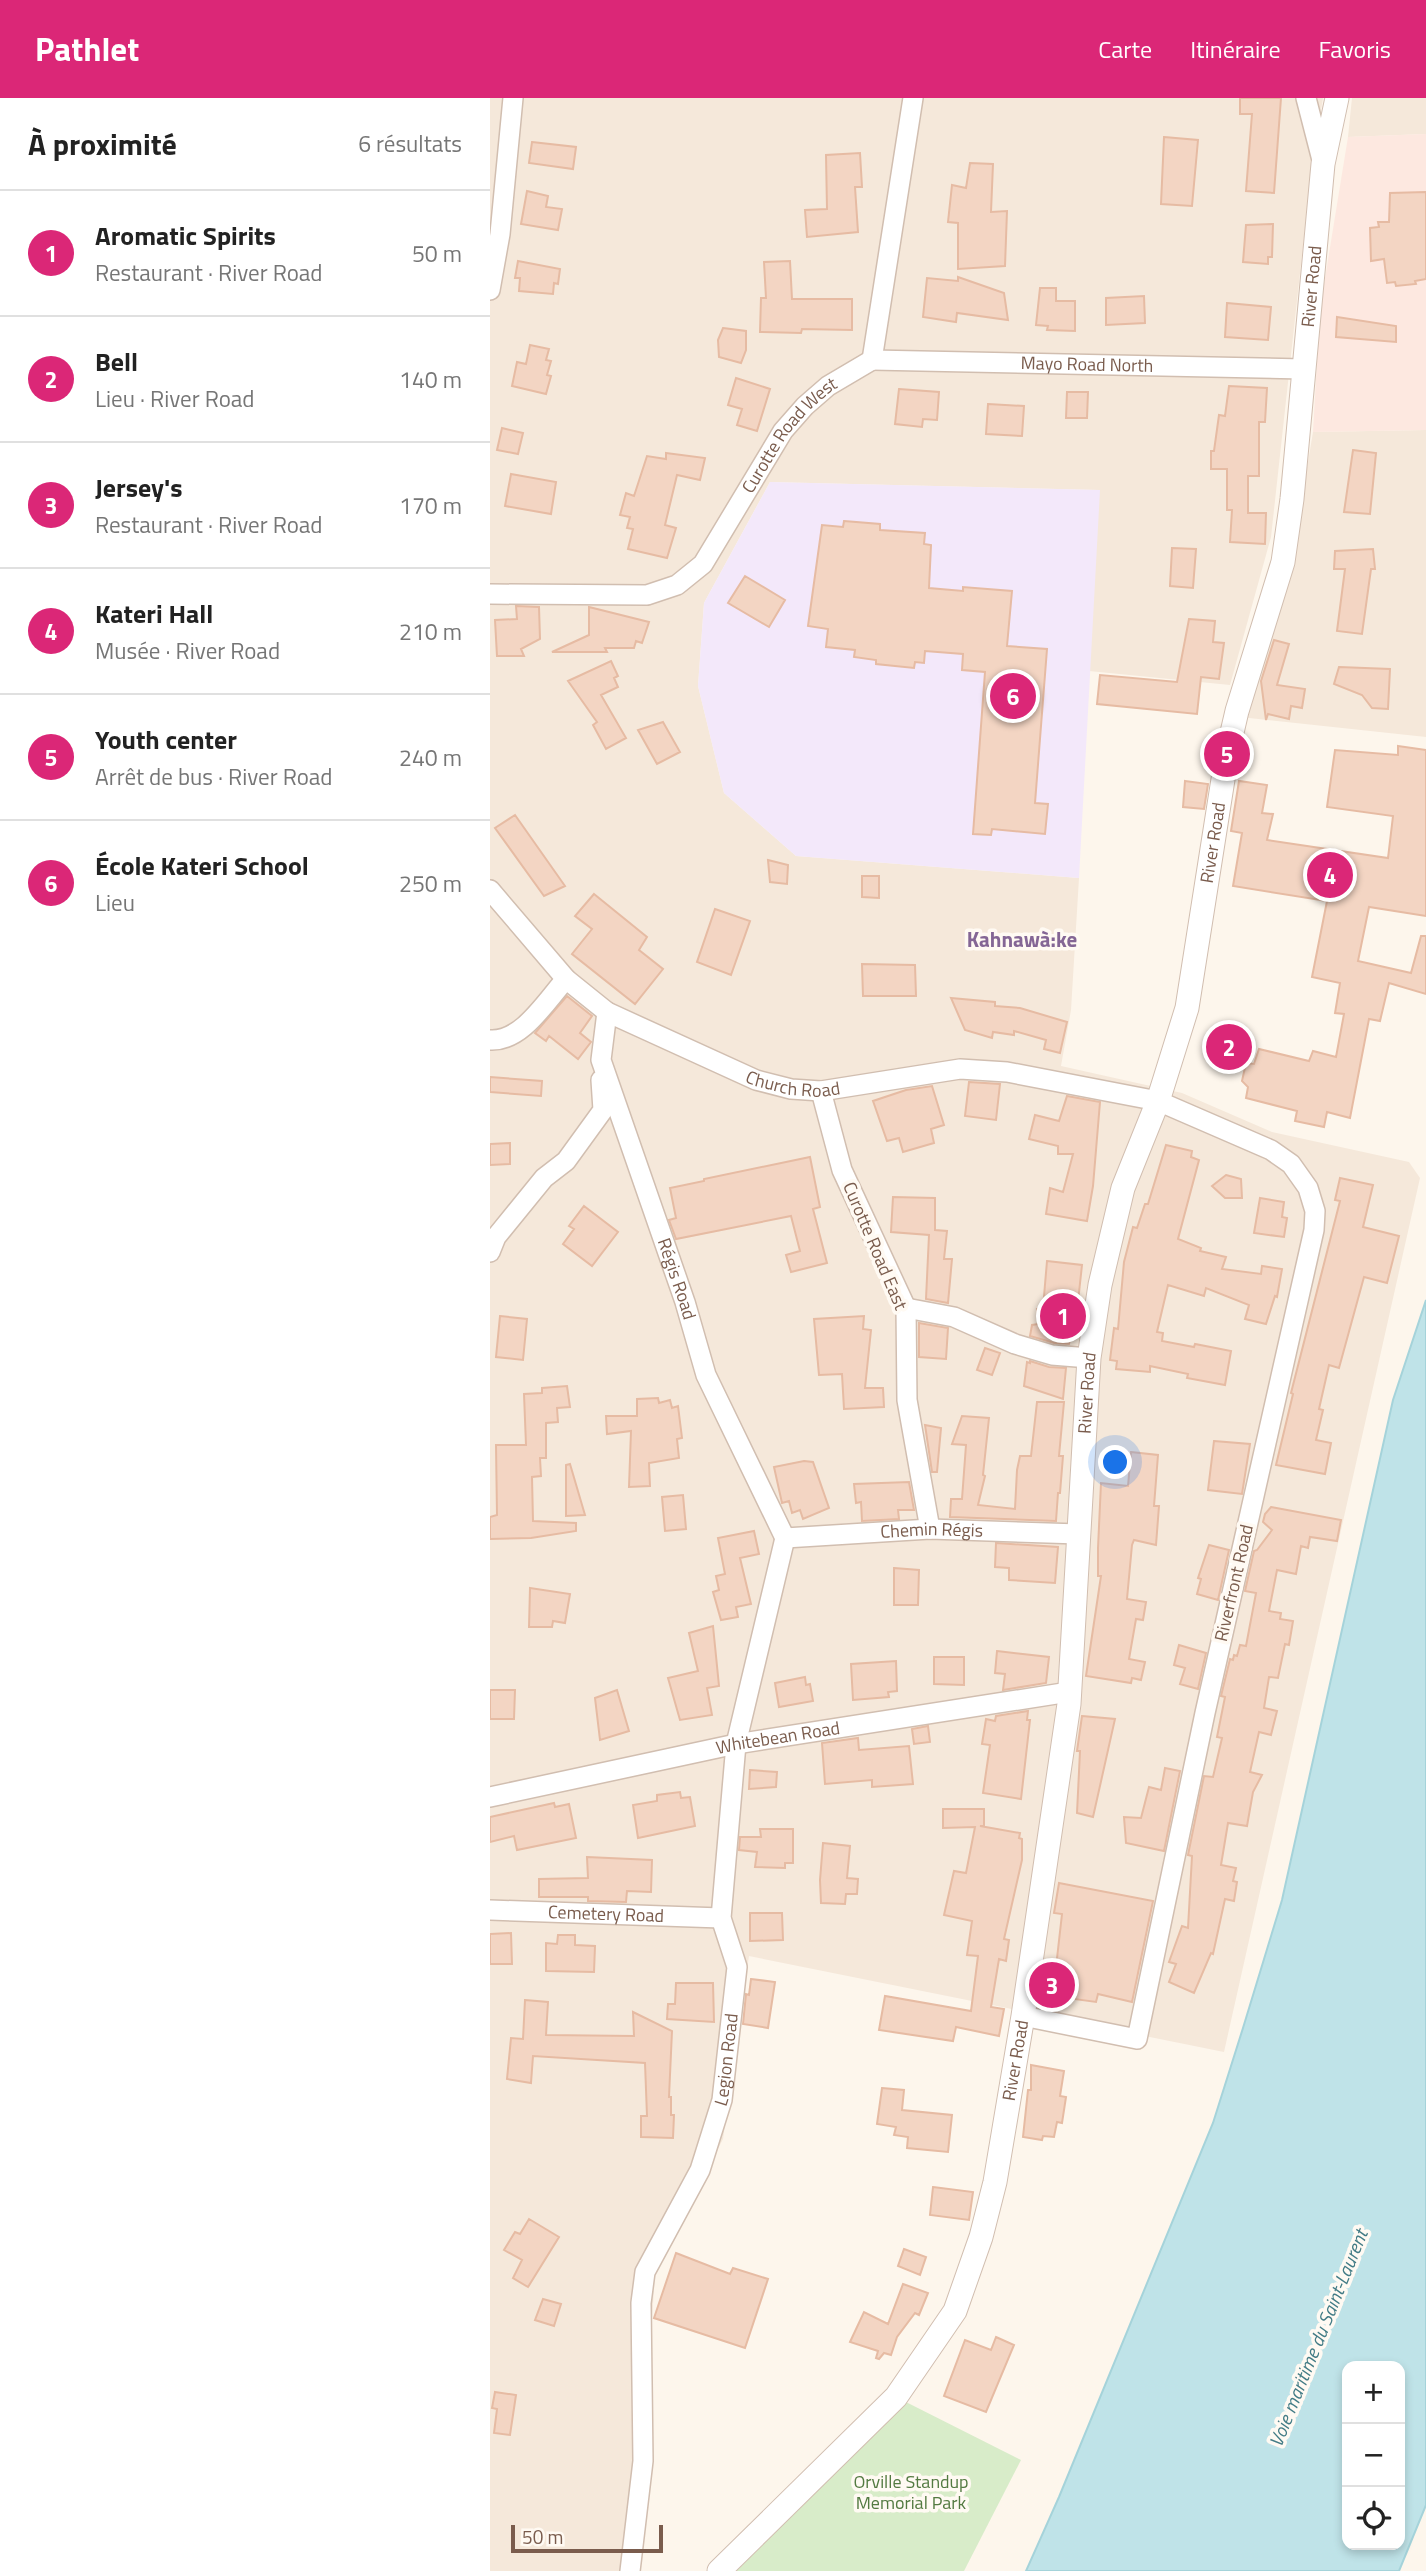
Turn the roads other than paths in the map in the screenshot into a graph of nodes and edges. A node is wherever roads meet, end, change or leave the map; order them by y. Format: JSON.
{"nodes":[{"id":1,"x":513,"y":98,"type":"edge"},
{"id":2,"x":913,"y":98,"type":"edge"},
{"id":3,"x":1306,"y":98,"type":"edge"},
{"id":4,"x":1337,"y":98,"type":"edge"},
{"id":5,"x":1323,"y":164,"type":"junction"},
{"id":6,"x":490,"y":290,"type":"edge"},
{"id":7,"x":873,"y":360,"type":"junction"},
{"id":8,"x":1303,"y":369,"type":"junction"},
{"id":9,"x":490,"y":594,"type":"edge"},
{"id":10,"x":490,"y":890,"type":"edge"},
{"id":11,"x":566,"y":979,"type":"junction"},
{"id":12,"x":607,"y":1012,"type":"junction"},
{"id":13,"x":490,"y":1040,"type":"edge"},
{"id":14,"x":601,"y":1060,"type":"junction"},
{"id":15,"x":821,"y":1091,"type":"junction"},
{"id":16,"x":1158,"y":1101,"type":"junction"},
{"id":17,"x":490,"y":1252,"type":"edge"},
{"id":18,"x":905,"y":1308,"type":"junction"},
{"id":19,"x":1089,"y":1358,"type":"junction"},
{"id":20,"x":930,"y":1529,"type":"junction"},
{"id":21,"x":1079,"y":1534,"type":"junction"},
{"id":22,"x":785,"y":1538,"type":"junction"},
{"id":23,"x":1069,"y":1692,"type":"junction"},
{"id":24,"x":736,"y":1744,"type":"junction"},
{"id":25,"x":490,"y":1797,"type":"edge"},
{"id":26,"x":490,"y":1910,"type":"edge"},
{"id":27,"x":721,"y":1918,"type":"junction"},
{"id":28,"x":1023,"y":2016,"type":"junction"},
{"id":29,"x":630,"y":2571,"type":"edge"},
{"id":30,"x":719,"y":2571,"type":"edge"}],
"edges":[{"from":1,"to":6,"type":"street"},
{"from":2,"to":7,"type":"street"},
{"from":3,"to":5,"type":"street"},
{"from":4,"to":5,"type":"street","name":"River Road"},
{"from":5,"to":8,"type":"street","name":"River Road"},
{"from":7,"to":8,"type":"street","name":"Mayo Road North"},
{"from":7,"to":9,"type":"street","name":"Curotte Road West"},
{"from":8,"to":16,"type":"street","name":"River Road"},
{"from":10,"to":11,"type":"street","name":"Church Road"},
{"from":11,"to":12,"type":"street","name":"Church Road"},
{"from":11,"to":13,"type":"street"},
{"from":12,"to":14,"type":"street","name":"Régis Road"},
{"from":12,"to":15,"type":"street","name":"Church Road"},
{"from":14,"to":17,"type":"street"},
{"from":14,"to":22,"type":"street","name":"Régis Road"},
{"from":15,"to":16,"type":"street","name":"Church Road"},
{"from":15,"to":18,"type":"street","name":"Curotte Road East"},
{"from":16,"to":19,"type":"street","name":"River Road"},
{"from":16,"to":28,"type":"street","name":"Riverfront Road"},
{"from":18,"to":19,"type":"street"},
{"from":18,"to":20,"type":"street","name":"Curotte Road East"},
{"from":19,"to":21,"type":"street","name":"River Road"},
{"from":20,"to":21,"type":"street","name":"Chemin Régis"},
{"from":20,"to":22,"type":"street","name":"Chemin Régis"},
{"from":21,"to":23,"type":"street","name":"River Road"},
{"from":22,"to":24,"type":"street","name":"Legion Road"},
{"from":23,"to":24,"type":"street","name":"Whitebean Road"},
{"from":23,"to":28,"type":"street","name":"River Road"},
{"from":24,"to":25,"type":"street","name":"Whitebean Road"},
{"from":24,"to":27,"type":"street","name":"Legion Road"},
{"from":26,"to":27,"type":"street","name":"Cemetery Road"},
{"from":27,"to":29,"type":"street","name":"Legion Road"},
{"from":28,"to":30,"type":"street","name":"River Road"}]}
